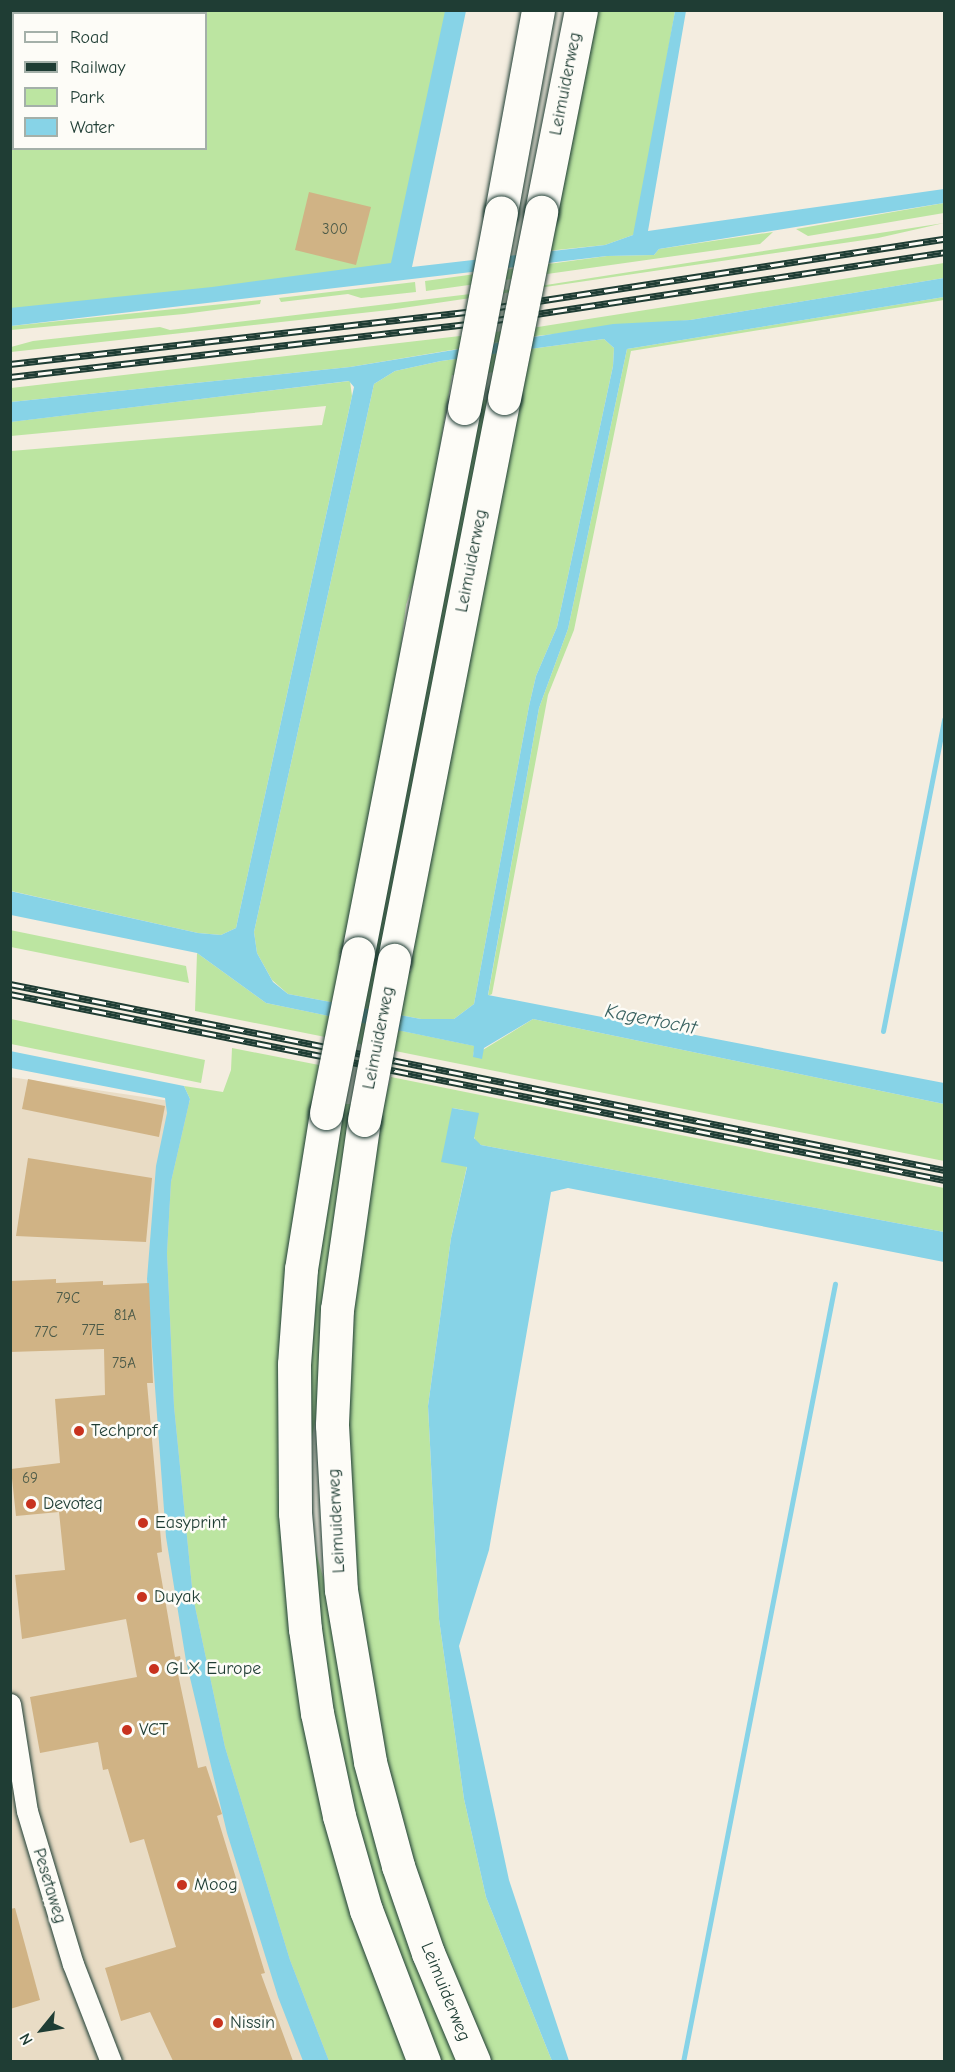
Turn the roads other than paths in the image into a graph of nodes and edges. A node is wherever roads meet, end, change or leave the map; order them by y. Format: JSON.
{"nodes":[{"id":1,"x":538,"y":10,"type":"edge"},
{"id":2,"x":581,"y":10,"type":"edge"},
{"id":3,"x":10,"y":1704,"type":"edge"},
{"id":4,"x":111,"y":2061,"type":"edge"},
{"id":5,"x":424,"y":2061,"type":"edge"},
{"id":6,"x":474,"y":2061,"type":"edge"}],
"edges":[{"from":1,"to":5,"type":"main road","name":"Leimuiderweg","bridge":true},
{"from":2,"to":6,"type":"main road","name":"Leimuiderweg","bridge":true},
{"from":3,"to":4,"type":"street","name":"Pesetaweg"}]}
